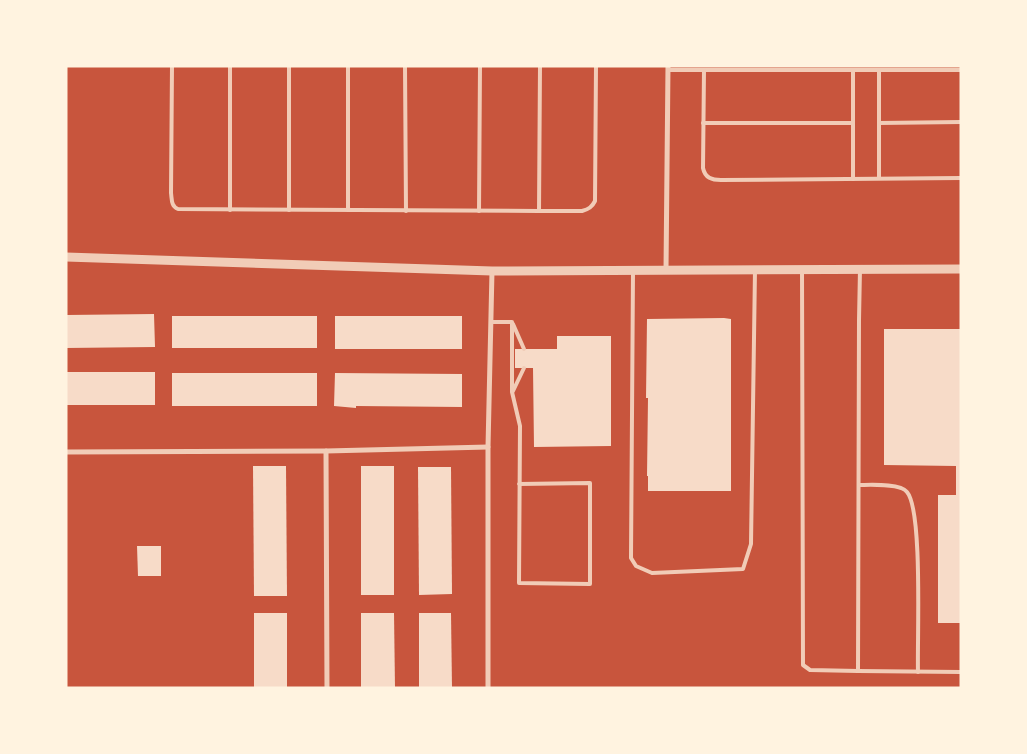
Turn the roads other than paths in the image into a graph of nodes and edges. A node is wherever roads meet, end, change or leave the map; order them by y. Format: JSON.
{"nodes":[{"id":1,"x":172,"y":66,"type":"edge"},
{"id":2,"x":230,"y":66,"type":"edge"},
{"id":3,"x":289,"y":66,"type":"edge"},
{"id":4,"x":348,"y":66,"type":"edge"},
{"id":5,"x":405,"y":66,"type":"edge"},
{"id":6,"x":480,"y":66,"type":"edge"},
{"id":7,"x":540,"y":66,"type":"edge"},
{"id":8,"x":596,"y":66,"type":"edge"},
{"id":9,"x":668,"y":68,"type":"edge"},
{"id":10,"x":704,"y":70,"type":"junction"},
{"id":11,"x":853,"y":70,"type":"junction"},
{"id":12,"x":879,"y":70,"type":"junction"},
{"id":13,"x":961,"y":70,"type":"edge"},
{"id":14,"x":853,"y":122,"type":"junction"},
{"id":15,"x":879,"y":122,"type":"junction"},
{"id":16,"x":961,"y":122,"type":"edge"},
{"id":17,"x":703,"y":123,"type":"junction"},
{"id":18,"x":853,"y":178,"type":"junction"},
{"id":19,"x":879,"y":178,"type":"junction"},
{"id":20,"x":961,"y":178,"type":"edge"},
{"id":21,"x":230,"y":210,"type":"junction"},
{"id":22,"x":289,"y":210,"type":"junction"},
{"id":23,"x":348,"y":210,"type":"junction"},
{"id":24,"x":406,"y":211,"type":"junction"},
{"id":25,"x":479,"y":211,"type":"junction"},
{"id":26,"x":539,"y":211,"type":"junction"},
{"id":27,"x":66,"y":257,"type":"edge"},
{"id":28,"x":802,"y":269,"type":"junction"},
{"id":29,"x":860,"y":269,"type":"junction"},
{"id":30,"x":961,"y":269,"type":"edge"},
{"id":31,"x":633,"y":270,"type":"junction"},
{"id":32,"x":666,"y":270,"type":"junction"},
{"id":33,"x":755,"y":270,"type":"junction"},
{"id":34,"x":492,"y":271,"type":"junction"},
{"id":35,"x":491,"y":322,"type":"junction"},
{"id":36,"x":512,"y":322,"type":"junction"},
{"id":37,"x":524,"y":350,"type":"dead end"},
{"id":38,"x":524,"y":368,"type":"dead end"},
{"id":39,"x":512,"y":392,"type":"junction"},
{"id":40,"x":488,"y":448,"type":"junction"},
{"id":41,"x":326,"y":451,"type":"junction"},
{"id":42,"x":66,"y":452,"type":"edge"},
{"id":43,"x":519,"y":484,"type":"junction"},
{"id":44,"x":858,"y":485,"type":"junction"},
{"id":45,"x":858,"y":671,"type":"junction"},
{"id":46,"x":918,"y":672,"type":"junction"},
{"id":47,"x":961,"y":672,"type":"edge"},
{"id":48,"x":328,"y":688,"type":"edge"},
{"id":49,"x":488,"y":688,"type":"edge"}],
"edges":[{"from":1,"to":21,"type":"lane"},
{"from":2,"to":21,"type":"lane"},
{"from":3,"to":22,"type":"lane"},
{"from":4,"to":23,"type":"lane"},
{"from":5,"to":24,"type":"lane"},
{"from":6,"to":25,"type":"lane"},
{"from":7,"to":26,"type":"lane"},
{"from":8,"to":26,"type":"lane"},
{"from":9,"to":10,"type":"lane"},
{"from":9,"to":32,"type":"street"},
{"from":10,"to":11,"type":"lane"},
{"from":10,"to":17,"type":"lane"},
{"from":11,"to":12,"type":"lane"},
{"from":11,"to":14,"type":"lane"},
{"from":12,"to":13,"type":"lane"},
{"from":12,"to":15,"type":"lane"},
{"from":14,"to":17,"type":"lane"},
{"from":14,"to":18,"type":"lane"},
{"from":15,"to":16,"type":"lane"},
{"from":15,"to":19,"type":"lane"},
{"from":17,"to":18,"type":"lane"},
{"from":18,"to":19,"type":"lane"},
{"from":19,"to":20,"type":"lane"},
{"from":21,"to":22,"type":"lane"},
{"from":22,"to":23,"type":"lane"},
{"from":23,"to":24,"type":"lane"},
{"from":24,"to":25,"type":"lane"},
{"from":25,"to":26,"type":"lane"},
{"from":27,"to":34,"type":"street"},
{"from":28,"to":29,"type":"street"},
{"from":28,"to":33,"type":"street"},
{"from":28,"to":45,"type":"lane"},
{"from":29,"to":30,"type":"street"},
{"from":29,"to":44,"type":"lane"},
{"from":31,"to":32,"type":"street"},
{"from":31,"to":33,"type":"lane"},
{"from":31,"to":34,"type":"street"},
{"from":32,"to":33,"type":"street"},
{"from":34,"to":35,"type":"street"},
{"from":35,"to":36,"type":"lane"},
{"from":35,"to":40,"type":"street"},
{"from":36,"to":37,"type":"lane"},
{"from":36,"to":39,"type":"lane"},
{"from":38,"to":39,"type":"lane"},
{"from":39,"to":43,"type":"lane"},
{"from":40,"to":41,"type":"street"},
{"from":40,"to":49,"type":"street"},
{"from":41,"to":42,"type":"street"},
{"from":41,"to":48,"type":"street"},
{"from":43,"to":43,"type":"lane"},
{"from":44,"to":45,"type":"lane"},
{"from":44,"to":46,"type":"lane"},
{"from":45,"to":46,"type":"lane"},
{"from":46,"to":47,"type":"lane"}]}
